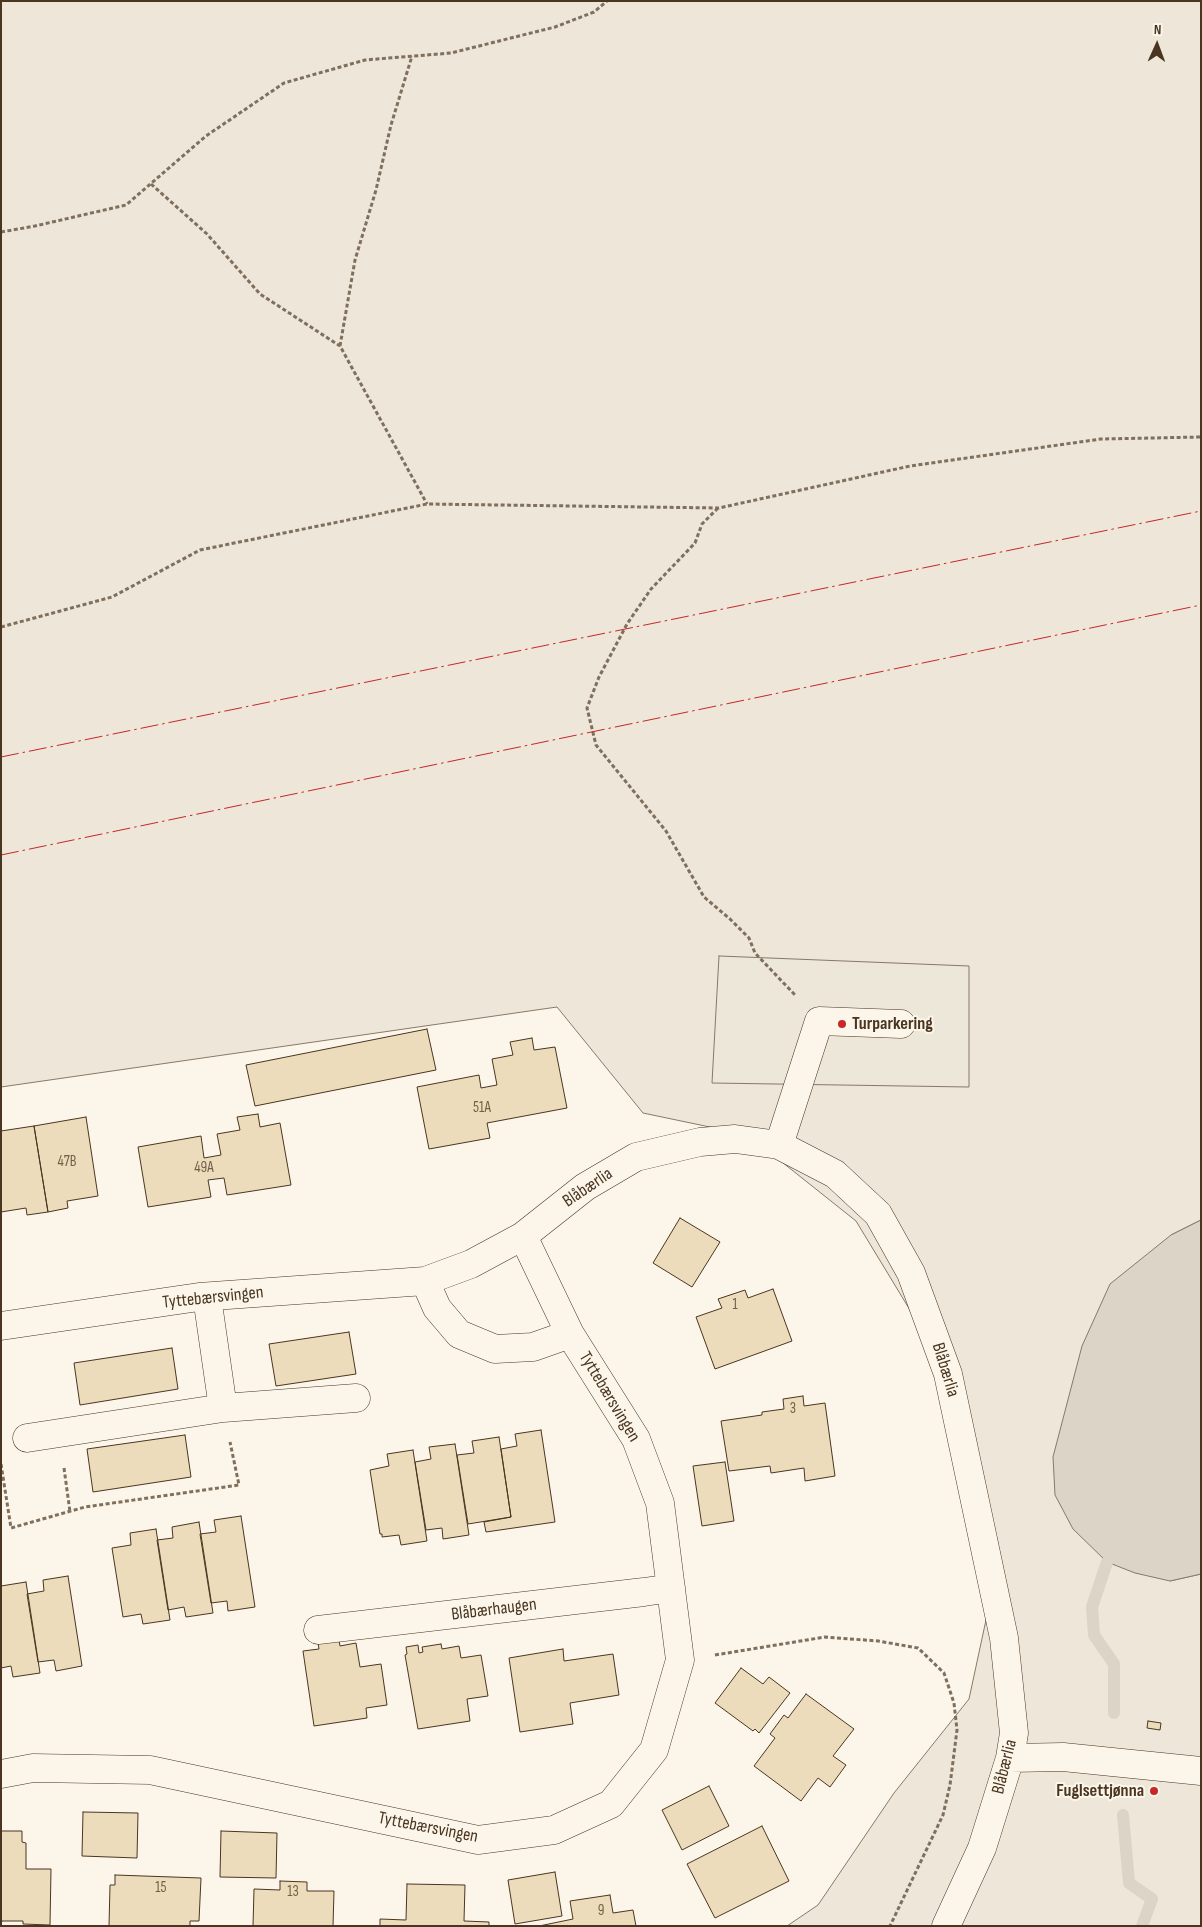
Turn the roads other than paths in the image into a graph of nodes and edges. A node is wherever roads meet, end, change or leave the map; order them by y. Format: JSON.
{"nodes":[{"id":1,"x":901,"y":1024,"type":"dead end"},
{"id":2,"x":779,"y":1145,"type":"junction"},
{"id":3,"x":523,"y":1236,"type":"junction"},
{"id":4,"x":425,"y":1281,"type":"junction"},
{"id":5,"x":207,"y":1297,"type":"junction"},
{"id":6,"x":1,"y":1326,"type":"edge"},
{"id":7,"x":570,"y":1334,"type":"junction"},
{"id":8,"x":356,"y":1398,"type":"dead end"},
{"id":9,"x":223,"y":1408,"type":"junction"},
{"id":10,"x":27,"y":1438,"type":"dead end"},
{"id":11,"x":671,"y":1588,"type":"junction"},
{"id":12,"x":318,"y":1630,"type":"dead end"},
{"id":13,"x":1010,"y":1758,"type":"junction"},
{"id":14,"x":1201,"y":1771,"type":"edge"},
{"id":15,"x":1,"y":1774,"type":"edge"},
{"id":16,"x":946,"y":1926,"type":"edge"}],
"edges":[{"from":1,"to":2,"type":"street"},
{"from":2,"to":3,"type":"street","name":"Blåbærlia"},
{"from":2,"to":13,"type":"street","name":"Blåbærlia"},
{"from":3,"to":4,"type":"street","name":"Tyttebærsvingen"},
{"from":3,"to":7,"type":"street","name":"Tyttebærsvingen"},
{"from":4,"to":5,"type":"street","name":"Tyttebærsvingen"},
{"from":4,"to":7,"type":"street","name":"Tyttebærsvingen"},
{"from":5,"to":6,"type":"street","name":"Tyttebærsvingen"},
{"from":5,"to":9,"type":"street"},
{"from":7,"to":11,"type":"street","name":"Tyttebærsvingen"},
{"from":8,"to":9,"type":"street"},
{"from":9,"to":10,"type":"street"},
{"from":11,"to":12,"type":"street","name":"Blåbærhaugen"},
{"from":11,"to":15,"type":"street","name":"Tyttebærsvingen"},
{"from":13,"to":14,"type":"street"},
{"from":13,"to":16,"type":"street","name":"Blåbærlia"}]}
